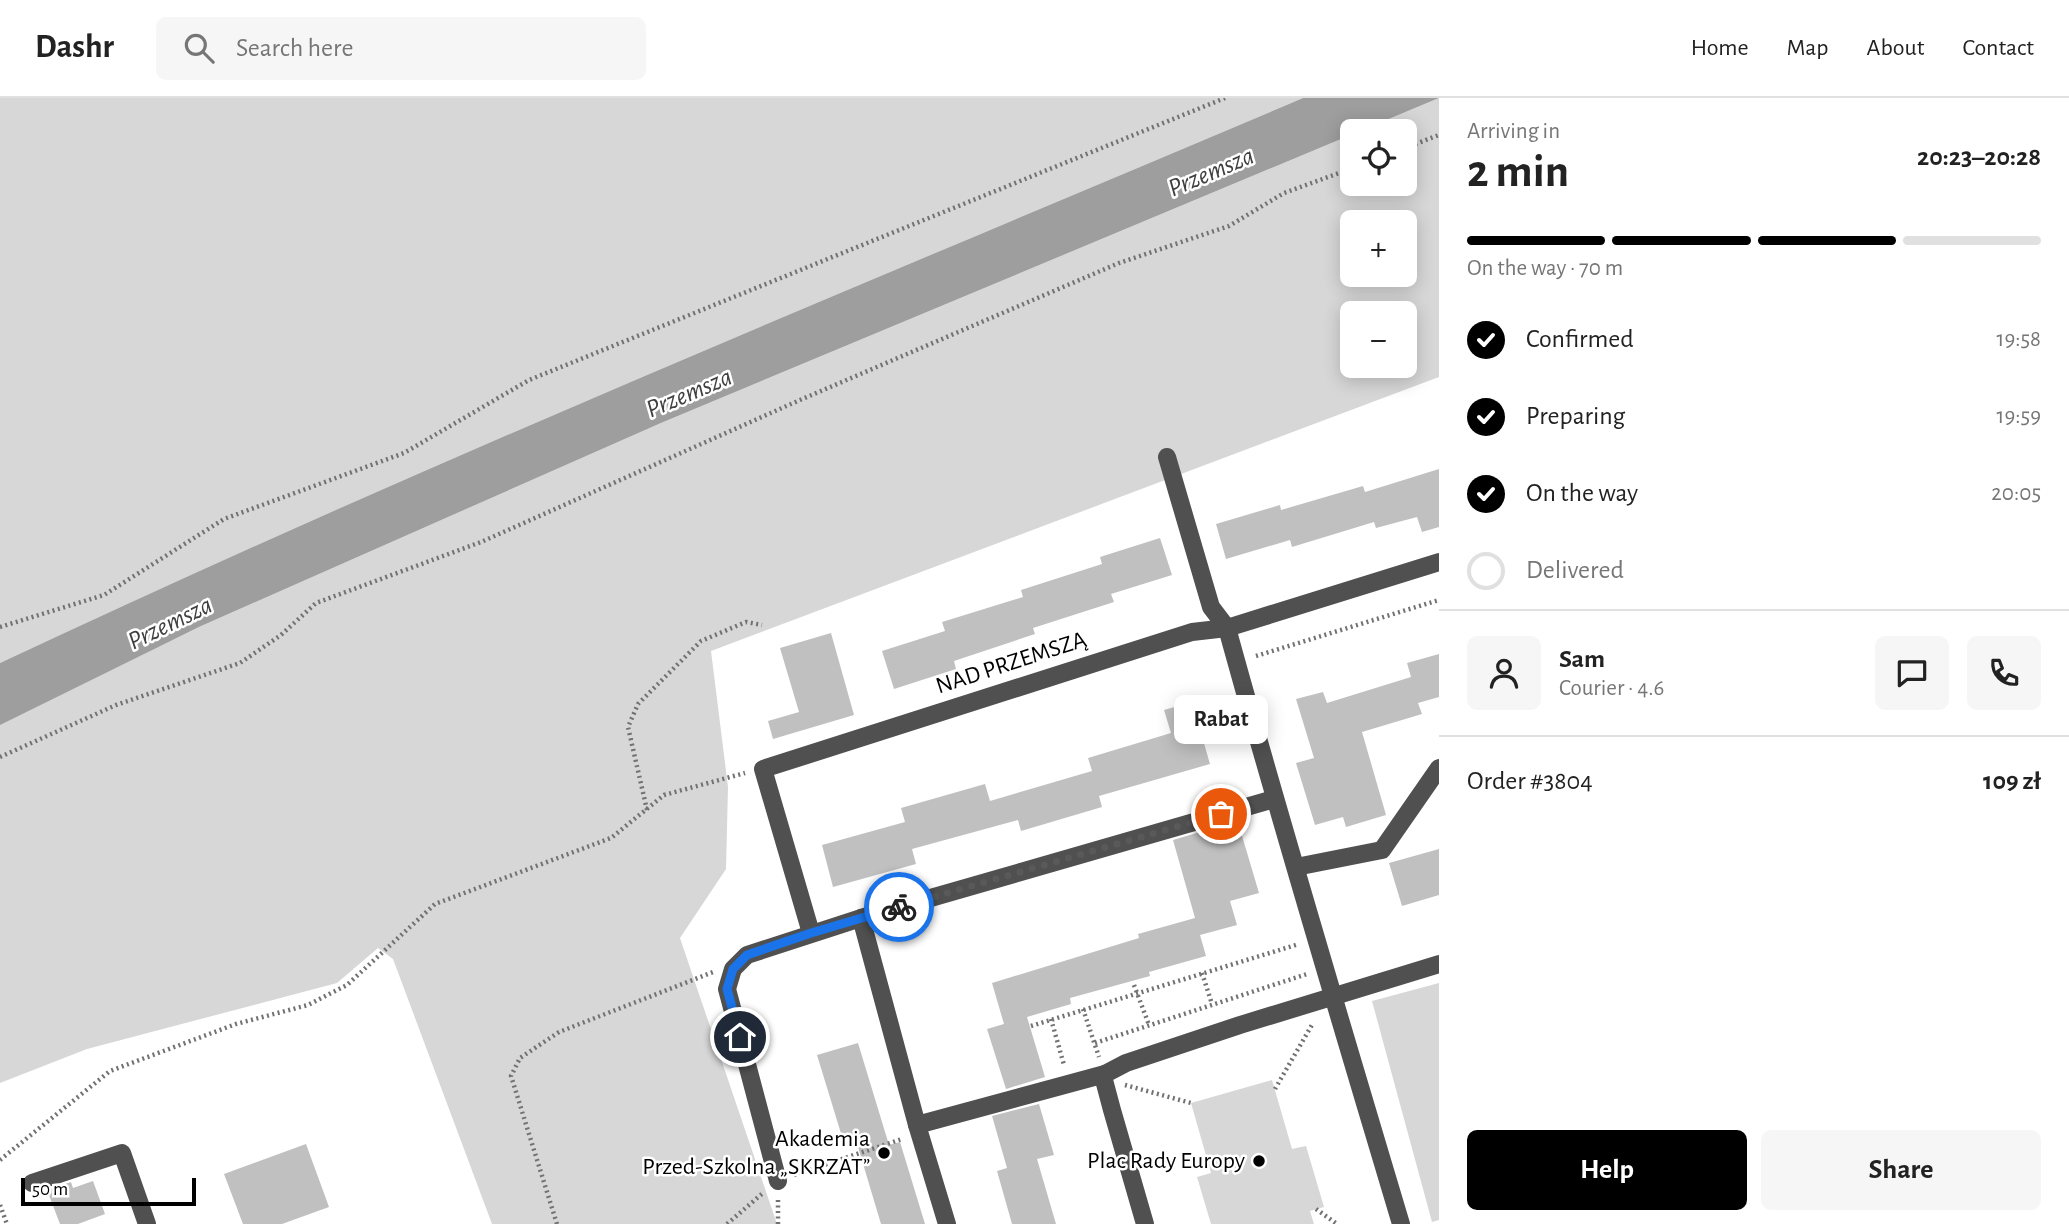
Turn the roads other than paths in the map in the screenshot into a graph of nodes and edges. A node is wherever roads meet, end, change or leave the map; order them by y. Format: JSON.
{"nodes":[{"id":1,"x":1167,"y":457,"type":"dead end"},
{"id":2,"x":1439,"y":562,"type":"edge"},
{"id":3,"x":1227,"y":628,"type":"junction"},
{"id":4,"x":1439,"y":768,"type":"edge"},
{"id":5,"x":1274,"y":799,"type":"junction"},
{"id":6,"x":1296,"y":867,"type":"junction"},
{"id":7,"x":861,"y":918,"type":"junction"},
{"id":8,"x":811,"y":933,"type":"junction"},
{"id":9,"x":1439,"y":964,"type":"edge"},
{"id":10,"x":1334,"y":995,"type":"junction"},
{"id":11,"x":1105,"y":1077,"type":"junction"},
{"id":12,"x":918,"y":1129,"type":"junction"},
{"id":13,"x":778,"y":1181,"type":"road end"},
{"id":14,"x":32,"y":1183,"type":"dead end"},
{"id":15,"x":147,"y":1224,"type":"edge"},
{"id":16,"x":947,"y":1224,"type":"edge"},
{"id":17,"x":1145,"y":1224,"type":"edge"},
{"id":18,"x":1401,"y":1224,"type":"edge"}],
"edges":[{"from":1,"to":3,"type":"street"},
{"from":2,"to":3,"type":"street","name":"NAD PRZEMSZĄ"},
{"from":3,"to":5,"type":"street"},
{"from":3,"to":8,"type":"street","name":"NAD PRZEMSZĄ"},
{"from":4,"to":6,"type":"street"},
{"from":5,"to":6,"type":"street"},
{"from":5,"to":7,"type":"street"},
{"from":6,"to":10,"type":"street"},
{"from":7,"to":8,"type":"street"},
{"from":7,"to":12,"type":"street"},
{"from":8,"to":13,"type":"street"},
{"from":9,"to":10,"type":"street"},
{"from":10,"to":11,"type":"street"},
{"from":10,"to":18,"type":"street"},
{"from":11,"to":12,"type":"street"},
{"from":11,"to":17,"type":"street"},
{"from":12,"to":16,"type":"street"},
{"from":14,"to":15,"type":"street"}]}
